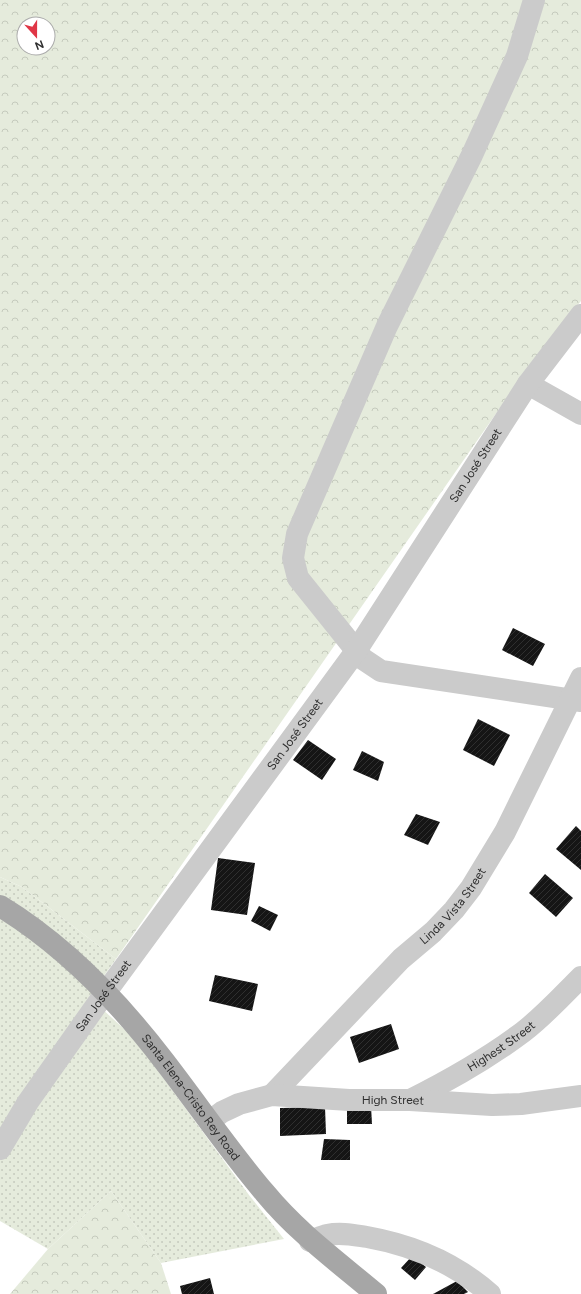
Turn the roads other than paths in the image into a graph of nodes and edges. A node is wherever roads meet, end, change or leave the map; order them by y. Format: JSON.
{"nodes":[{"id":1,"x":534,"y":0,"type":"edge"},
{"id":2,"x":581,"y":315,"type":"edge"},
{"id":3,"x":528,"y":384,"type":"junction"},
{"id":4,"x":581,"y":414,"type":"edge"},
{"id":5,"x":356,"y":651,"type":"junction"},
{"id":6,"x":581,"y":678,"type":"edge"},
{"id":7,"x":576,"y":700,"type":"edge"},
{"id":8,"x":0,"y":906,"type":"edge"},
{"id":9,"x":581,"y":978,"type":"edge"},
{"id":10,"x":105,"y":993,"type":"junction"},
{"id":11,"x":272,"y":1095,"type":"junction"},
{"id":12,"x":581,"y":1096,"type":"edge"},
{"id":13,"x":410,"y":1100,"type":"junction"},
{"id":14,"x":210,"y":1121,"type":"junction"},
{"id":15,"x":0,"y":1149,"type":"edge"},
{"id":16,"x":310,"y":1241,"type":"junction"},
{"id":17,"x":376,"y":1294,"type":"edge"},
{"id":18,"x":490,"y":1294,"type":"edge"}],
"edges":[{"from":1,"to":5,"type":"street"},
{"from":2,"to":3,"type":"street","name":"San José Street"},
{"from":3,"to":4,"type":"street"},
{"from":3,"to":5,"type":"street","name":"San José Street"},
{"from":5,"to":7,"type":"street"},
{"from":5,"to":10,"type":"street","name":"San José Street"},
{"from":6,"to":7,"type":"street","name":"Linda Vista Street"},
{"from":7,"to":11,"type":"street","name":"Linda Vista Street"},
{"from":8,"to":10,"type":"main road","name":"Santa Elena-Cristo Rey Road"},
{"from":9,"to":13,"type":"street","name":"Highest Street"},
{"from":10,"to":14,"type":"main road","name":"Santa Elena-Cristo Rey Road"},
{"from":10,"to":15,"type":"street","name":"San José Street"},
{"from":11,"to":13,"type":"street","name":"High Street"},
{"from":11,"to":14,"type":"street","name":"High Street"},
{"from":12,"to":13,"type":"street","name":"High Street"},
{"from":14,"to":16,"type":"main road","name":"Santa Elena-Cristo Rey Road"},
{"from":16,"to":17,"type":"main road","name":"Santa Elena-Cristo Rey Road"},
{"from":16,"to":18,"type":"street"}]}
